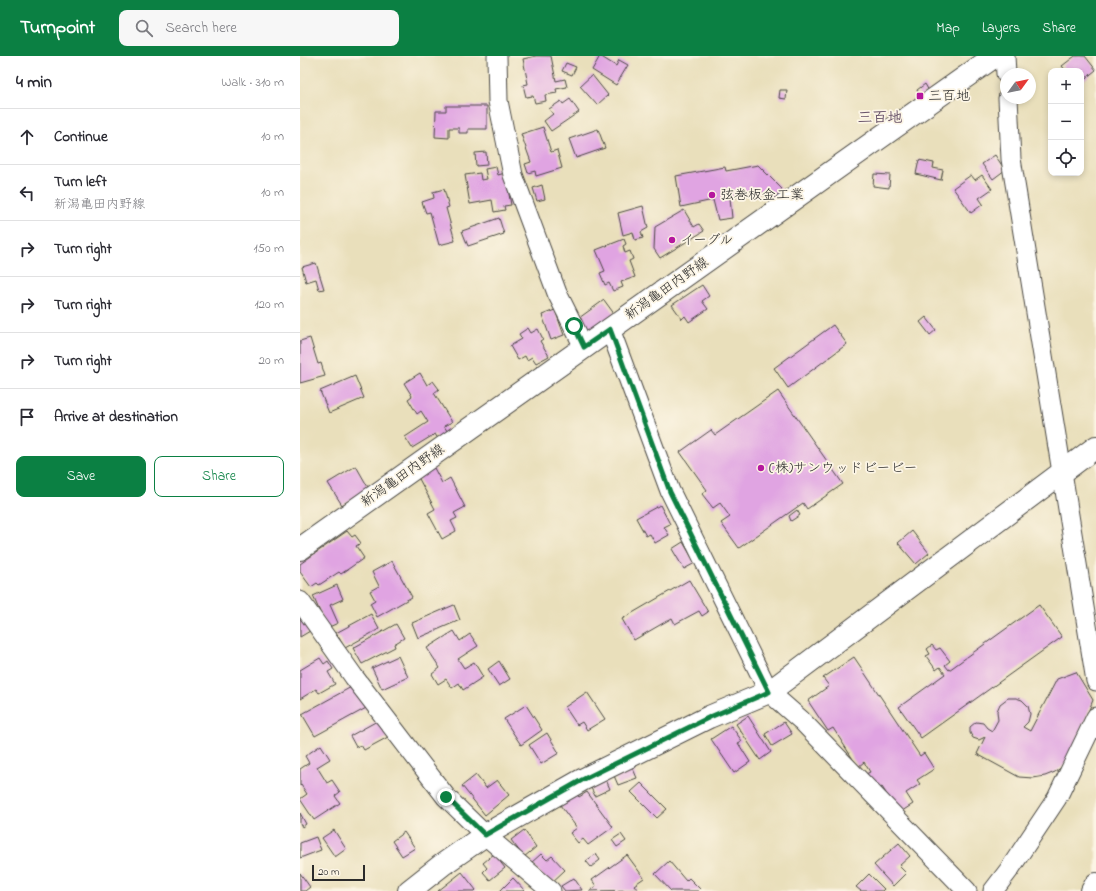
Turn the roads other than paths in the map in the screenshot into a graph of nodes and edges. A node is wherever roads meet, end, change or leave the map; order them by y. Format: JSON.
{"nodes":[{"id":1,"x":497,"y":56,"type":"edge"},
{"id":2,"x":995,"y":56,"type":"edge"},
{"id":3,"x":1005,"y":56,"type":"edge"},
{"id":4,"x":1006,"y":68,"type":"edge"},
{"id":5,"x":1008,"y":104,"type":"edge"},
{"id":6,"x":610,"y":329,"type":"junction"},
{"id":7,"x":584,"y":347,"type":"junction"},
{"id":8,"x":1096,"y":447,"type":"edge"},
{"id":9,"x":1062,"y":473,"type":"junction"},
{"id":10,"x":300,"y":549,"type":"edge"},
{"id":11,"x":300,"y":601,"type":"edge"},
{"id":12,"x":1096,"y":681,"type":"edge"},
{"id":13,"x":769,"y":692,"type":"junction"},
{"id":14,"x":1096,"y":717,"type":"edge"},
{"id":15,"x":485,"y":835,"type":"junction"},
{"id":16,"x":1096,"y":884,"type":"edge"},
{"id":17,"x":409,"y":891,"type":"edge"},
{"id":18,"x":551,"y":891,"type":"edge"},
{"id":19,"x":967,"y":891,"type":"edge"},
{"id":20,"x":993,"y":891,"type":"edge"},
{"id":21,"x":1092,"y":891,"type":"edge"}],
"edges":[{"from":1,"to":7,"type":"street"},
{"from":2,"to":6,"type":"main road","name":"新潟亀田内野線"},
{"from":3,"to":4,"type":"street"},
{"from":5,"to":9,"type":"street"},
{"from":6,"to":7,"type":"main road","name":"新潟亀田内野線"},
{"from":6,"to":13,"type":"street"},
{"from":7,"to":10,"type":"main road","name":"新潟亀田内野線"},
{"from":8,"to":9,"type":"main road"},
{"from":9,"to":12,"type":"street"},
{"from":9,"to":13,"type":"main road"},
{"from":11,"to":15,"type":"street"},
{"from":13,"to":15,"type":"main road"},
{"from":13,"to":19,"type":"street"},
{"from":14,"to":20,"type":"street"},
{"from":15,"to":17,"type":"main road"},
{"from":15,"to":18,"type":"street"},
{"from":16,"to":21,"type":"main road"}]}
